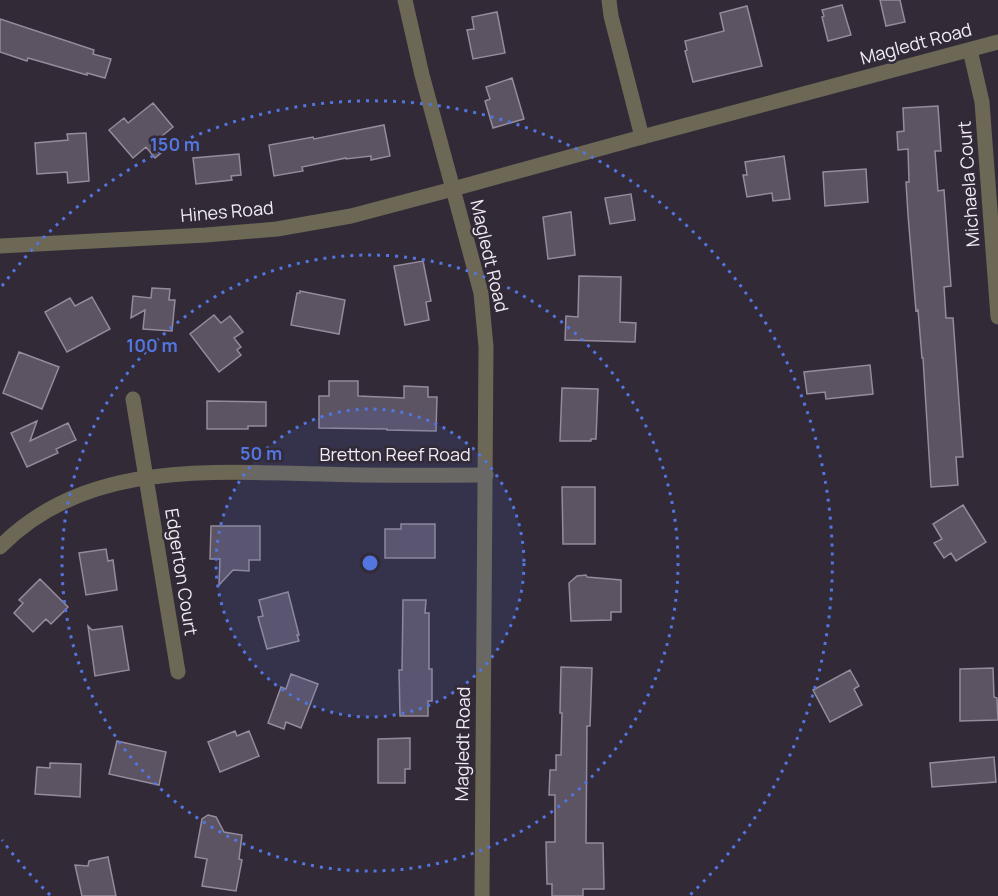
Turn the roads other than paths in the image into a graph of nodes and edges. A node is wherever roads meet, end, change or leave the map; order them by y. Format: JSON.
{"nodes":[{"id":1,"x":405,"y":0,"type":"edge"},
{"id":2,"x":609,"y":0,"type":"edge"},
{"id":3,"x":998,"y":42,"type":"edge"},
{"id":4,"x":970,"y":50,"type":"junction"},
{"id":5,"x":642,"y":137,"type":"junction"},
{"id":6,"x":453,"y":189,"type":"junction"},
{"id":7,"x":0,"y":246,"type":"edge"},
{"id":8,"x":998,"y":317,"type":"edge"},
{"id":9,"x":133,"y":399,"type":"dead end"},
{"id":10,"x":486,"y":475,"type":"junction"},
{"id":11,"x":146,"y":477,"type":"junction"},
{"id":12,"x":0,"y":547,"type":"edge"},
{"id":13,"x":178,"y":672,"type":"dead end"},
{"id":14,"x":482,"y":896,"type":"edge"}],
"edges":[{"from":1,"to":6,"type":"street"},
{"from":2,"to":5,"type":"street"},
{"from":3,"to":4,"type":"street","name":"Magledt Road"},
{"from":4,"to":5,"type":"street","name":"Magledt Road"},
{"from":4,"to":8,"type":"street","name":"Michaela Court"},
{"from":5,"to":6,"type":"street","name":"Magledt Road"},
{"from":6,"to":7,"type":"street","name":"Hines Road"},
{"from":6,"to":10,"type":"street","name":"Magledt Road"},
{"from":9,"to":11,"type":"street","name":"Edgerton Court"},
{"from":10,"to":11,"type":"street","name":"Bretton Reef Road"},
{"from":10,"to":14,"type":"street","name":"Magledt Road"},
{"from":11,"to":12,"type":"street","name":"Bretton Reef Road"},
{"from":11,"to":13,"type":"street","name":"Edgerton Court"}]}
